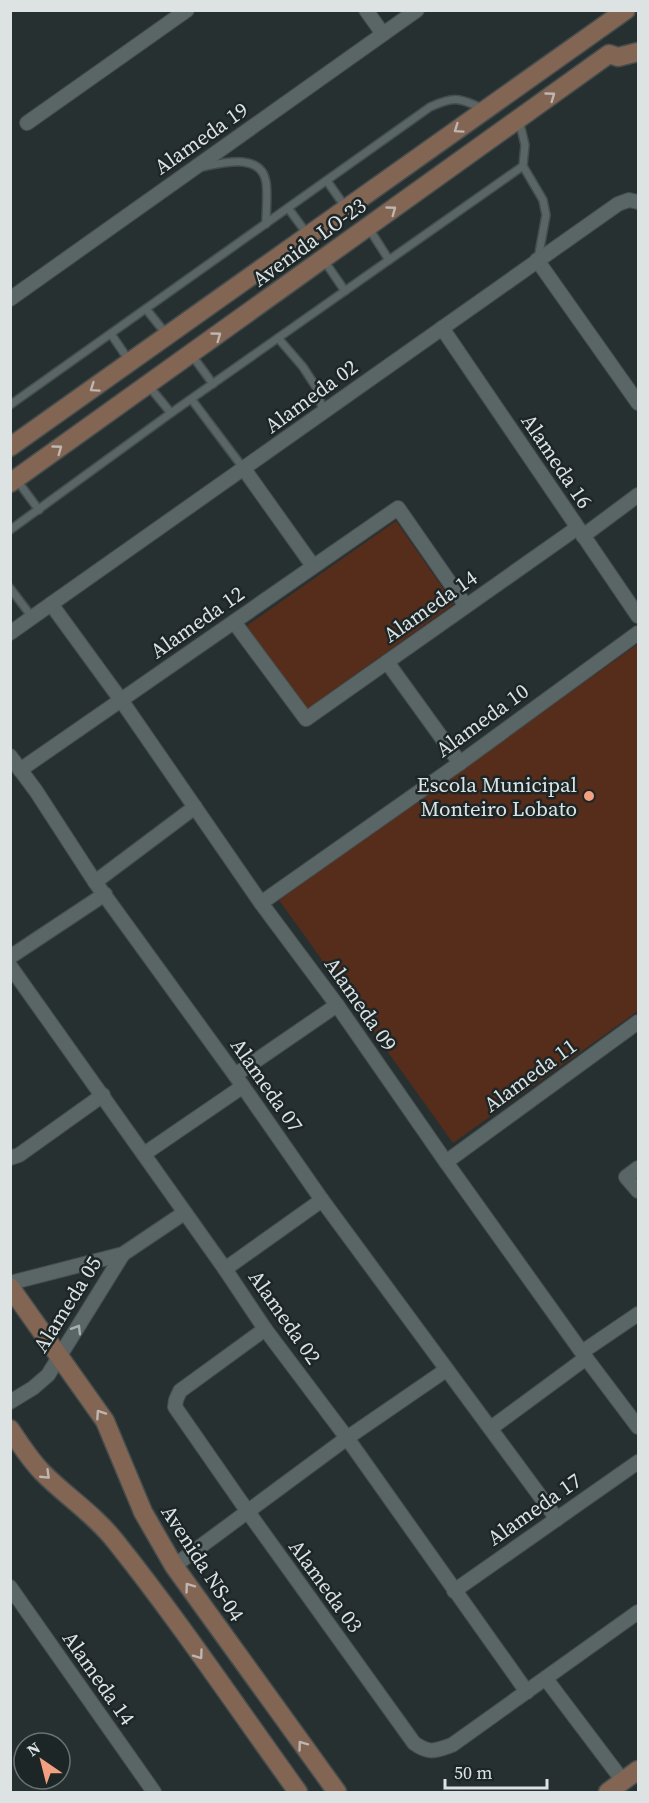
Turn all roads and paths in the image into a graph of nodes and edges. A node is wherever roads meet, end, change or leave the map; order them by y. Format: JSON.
{"nodes":[{"id":1,"x":187,"y":10,"type":"edge"},
{"id":2,"x":366,"y":10,"type":"edge"},
{"id":3,"x":417,"y":10,"type":"edge"},
{"id":4,"x":626,"y":10,"type":"edge"},
{"id":5,"x":383,"y":34,"type":"junction"},
{"id":6,"x":639,"y":52,"type":"edge"},
{"id":7,"x":487,"y":109,"type":"junction"},
{"id":8,"x":519,"y":119,"type":"junction"},
{"id":9,"x":27,"y":123,"type":"dead end"},
{"id":10,"x":523,"y":166,"type":"junction"},
{"id":11,"x":194,"y":169,"type":"junction"},
{"id":12,"x":327,"y":181,"type":"junction"},
{"id":13,"x":639,"y":202,"type":"edge"},
{"id":14,"x":288,"y":208,"type":"junction"},
{"id":15,"x":346,"y":209,"type":"junction"},
{"id":16,"x":266,"y":224,"type":"junction"},
{"id":17,"x":368,"y":227,"type":"junction"},
{"id":18,"x":308,"y":236,"type":"junction"},
{"id":19,"x":323,"y":259,"type":"junction"},
{"id":20,"x":389,"y":260,"type":"junction"},
{"id":21,"x":537,"y":260,"type":"junction"},
{"id":22,"x":345,"y":291,"type":"junction"},
{"id":23,"x":10,"y":299,"type":"edge"},
{"id":24,"x":147,"y":309,"type":"junction"},
{"id":25,"x":442,"y":328,"type":"junction"},
{"id":26,"x":111,"y":334,"type":"junction"},
{"id":27,"x":167,"y":336,"type":"junction"},
{"id":28,"x":278,"y":338,"type":"junction"},
{"id":29,"x":191,"y":354,"type":"junction"},
{"id":30,"x":130,"y":362,"type":"junction"},
{"id":31,"x":213,"y":384,"type":"junction"},
{"id":32,"x":148,"y":385,"type":"junction"},
{"id":33,"x":192,"y":400,"type":"junction"},
{"id":34,"x":639,"y":403,"type":"edge"},
{"id":35,"x":10,"y":405,"type":"edge"},
{"id":36,"x":324,"y":412,"type":"junction"},
{"id":37,"x":171,"y":413,"type":"junction"},
{"id":38,"x":10,"y":447,"type":"edge"},
{"id":39,"x":244,"y":469,"type":"junction"},
{"id":40,"x":13,"y":481,"type":"edge"},
{"id":41,"x":639,"y":495,"type":"edge"},
{"id":42,"x":39,"y":510,"type":"junction"},
{"id":43,"x":10,"y":530,"type":"edge"},
{"id":44,"x":580,"y":532,"type":"junction"},
{"id":45,"x":314,"y":566,"type":"junction"},
{"id":46,"x":10,"y":588,"type":"edge"},
{"id":47,"x":51,"y":604,"type":"junction"},
{"id":48,"x":466,"y":606,"type":"junction"},
{"id":49,"x":639,"y":616,"type":"edge"},
{"id":50,"x":32,"y":618,"type":"junction"},
{"id":51,"x":234,"y":622,"type":"junction"},
{"id":52,"x":10,"y":633,"type":"edge"},
{"id":53,"x":639,"y":633,"type":"edge"},
{"id":54,"x":387,"y":662,"type":"junction"},
{"id":55,"x":121,"y":700,"type":"junction"},
{"id":56,"x":15,"y":763,"type":"edge"},
{"id":57,"x":460,"y":763,"type":"junction"},
{"id":58,"x":195,"y":807,"type":"junction"},
{"id":59,"x":95,"y":882,"type":"junction"},
{"id":60,"x":105,"y":894,"type":"junction"},
{"id":61,"x":261,"y":903,"type":"junction"},
{"id":62,"x":10,"y":957,"type":"edge"},
{"id":63,"x":10,"y":966,"type":"edge"},
{"id":64,"x":337,"y":1005,"type":"junction"},
{"id":65,"x":639,"y":1022,"type":"edge"},
{"id":66,"x":235,"y":1075,"type":"junction"},
{"id":67,"x":242,"y":1087,"type":"junction"},
{"id":68,"x":103,"y":1095,"type":"junction"},
{"id":69,"x":144,"y":1154,"type":"junction"},
{"id":70,"x":15,"y":1157,"type":"edge"},
{"id":71,"x":446,"y":1162,"type":"junction"},
{"id":72,"x":639,"y":1168,"type":"edge"},
{"id":73,"x":639,"y":1191,"type":"edge"},
{"id":74,"x":322,"y":1200,"type":"junction"},
{"id":75,"x":184,"y":1212,"type":"junction"},
{"id":76,"x":123,"y":1254,"type":"junction"},
{"id":77,"x":225,"y":1269,"type":"junction"},
{"id":78,"x":10,"y":1283,"type":"edge"},
{"id":79,"x":10,"y":1287,"type":"edge"},
{"id":80,"x":639,"y":1314,"type":"edge"},
{"id":81,"x":265,"y":1329,"type":"junction"},
{"id":82,"x":584,"y":1355,"type":"junction"},
{"id":83,"x":60,"y":1357,"type":"junction"},
{"id":84,"x":446,"y":1370,"type":"junction"},
{"id":85,"x":10,"y":1402,"type":"edge"},
{"id":86,"x":639,"y":1426,"type":"edge"},
{"id":87,"x":491,"y":1428,"type":"junction"},
{"id":88,"x":10,"y":1429,"type":"edge"},
{"id":89,"x":347,"y":1438,"type":"junction"},
{"id":90,"x":639,"y":1462,"type":"edge"},
{"id":91,"x":248,"y":1512,"type":"junction"},
{"id":92,"x":556,"y":1519,"type":"junction"},
{"id":93,"x":174,"y":1566,"type":"junction"},
{"id":94,"x":10,"y":1587,"type":"edge"},
{"id":95,"x":454,"y":1591,"type":"junction"},
{"id":96,"x":639,"y":1612,"type":"edge"},
{"id":97,"x":546,"y":1679,"type":"junction"},
{"id":98,"x":527,"y":1692,"type":"junction"},
{"id":99,"x":639,"y":1770,"type":"edge"},
{"id":100,"x":623,"y":1781,"type":"junction"},
{"id":101,"x":154,"y":1792,"type":"edge"},
{"id":102,"x":298,"y":1792,"type":"edge"},
{"id":103,"x":337,"y":1792,"type":"edge"},
{"id":104,"x":608,"y":1792,"type":"edge"}],
"edges":[{"from":1,"to":9,"type":"street"},
{"from":2,"to":5,"type":"street"},
{"from":3,"to":5,"type":"street","name":"Alameda 19"},
{"from":4,"to":7,"type":"street","name":"Avenida LO-23"},
{"from":5,"to":11,"type":"street","name":"Alameda 19"},
{"from":8,"to":6,"type":"street","name":"Avenida LO-23","one_way":true},
{"from":7,"to":12,"type":"lane"},
{"from":7,"to":15,"type":"street","name":"Avenida LO-23","one_way":true},
{"from":8,"to":10,"type":"lane"},
{"from":17,"to":8,"type":"street","name":"Avenida LO-23","one_way":true},
{"from":10,"to":20,"type":"lane"},
{"from":10,"to":21,"type":"lane"},
{"from":11,"to":16,"type":"lane"},
{"from":11,"to":23,"type":"street","name":"Alameda 19"},
{"from":12,"to":14,"type":"lane"},
{"from":12,"to":15,"type":"lane"},
{"from":13,"to":21,"type":"street","name":"Alameda 02"},
{"from":14,"to":16,"type":"lane"},
{"from":14,"to":18,"type":"lane"},
{"from":15,"to":18,"type":"street","name":"Avenida LO-23"},
{"from":16,"to":24,"type":"lane"},
{"from":17,"to":19,"type":"street","name":"Avenida LO-23"},
{"from":17,"to":20,"type":"lane"},
{"from":18,"to":27,"type":"street","name":"Avenida LO-23"},
{"from":19,"to":22,"type":"lane"},
{"from":29,"to":19,"type":"street","name":"Avenida LO-23","one_way":true},
{"from":20,"to":22,"type":"lane"},
{"from":21,"to":25,"type":"street","name":"Alameda 02"},
{"from":21,"to":34,"type":"street"},
{"from":22,"to":28,"type":"lane"},
{"from":24,"to":26,"type":"lane"},
{"from":24,"to":27,"type":"lane"},
{"from":25,"to":36,"type":"street","name":"Alameda 02"},
{"from":25,"to":44,"type":"street","name":"Alameda 16"},
{"from":26,"to":30,"type":"lane"},
{"from":26,"to":35,"type":"lane"},
{"from":27,"to":30,"type":"street","name":"Avenida LO-23"},
{"from":28,"to":31,"type":"lane"},
{"from":28,"to":36,"type":"lane"},
{"from":29,"to":31,"type":"lane"},
{"from":29,"to":32,"type":"street","name":"Avenida LO-23"},
{"from":30,"to":38,"type":"street","name":"Avenida LO-23","one_way":true},
{"from":31,"to":33,"type":"lane"},
{"from":32,"to":37,"type":"lane"},
{"from":40,"to":32,"type":"street","name":"Avenida LO-23","one_way":true},
{"from":33,"to":37,"type":"lane"},
{"from":33,"to":39,"type":"lane"},
{"from":36,"to":39,"type":"street","name":"Alameda 02"},
{"from":37,"to":42,"type":"lane"},
{"from":39,"to":45,"type":"street"},
{"from":39,"to":47,"type":"street","name":"Alameda 02"},
{"from":40,"to":42,"type":"lane"},
{"from":41,"to":44,"type":"street","name":"Alameda 14"},
{"from":42,"to":43,"type":"lane"},
{"from":44,"to":48,"type":"street","name":"Alameda 14"},
{"from":44,"to":49,"type":"street","name":"Alameda 16"},
{"from":45,"to":48,"type":"street","name":"Alameda 12"},
{"from":45,"to":51,"type":"street","name":"Alameda 12"},
{"from":46,"to":50,"type":"lane"},
{"from":47,"to":50,"type":"street","name":"Alameda 02"},
{"from":47,"to":55,"type":"street","name":"Alameda 09"},
{"from":48,"to":54,"type":"street","name":"Alameda 14"},
{"from":50,"to":52,"type":"street","name":"Alameda 02"},
{"from":51,"to":54,"type":"street","name":"Alameda 14"},
{"from":51,"to":55,"type":"street","name":"Alameda 12"},
{"from":53,"to":57,"type":"street","name":"Alameda 10"},
{"from":54,"to":57,"type":"street"},
{"from":55,"to":56,"type":"street","name":"Alameda 12"},
{"from":55,"to":58,"type":"street","name":"Alameda 09"},
{"from":56,"to":59,"type":"street","name":"Alameda 07"},
{"from":57,"to":61,"type":"street","name":"Alameda 10"},
{"from":58,"to":59,"type":"street"},
{"from":58,"to":61,"type":"street","name":"Alameda 09"},
{"from":59,"to":60,"type":"street","name":"Alameda 07"},
{"from":60,"to":62,"type":"street"},
{"from":60,"to":66,"type":"street","name":"Alameda 07"},
{"from":61,"to":64,"type":"street","name":"Alameda 09"},
{"from":63,"to":68,"type":"street","name":"Alameda 02"},
{"from":64,"to":66,"type":"street"},
{"from":64,"to":71,"type":"street","name":"Alameda 09"},
{"from":65,"to":71,"type":"street","name":"Alameda 11"},
{"from":66,"to":67,"type":"street","name":"Alameda 07"},
{"from":67,"to":69,"type":"street"},
{"from":67,"to":74,"type":"street","name":"Alameda 07"},
{"from":68,"to":69,"type":"street","name":"Alameda 02"},
{"from":68,"to":70,"type":"street"},
{"from":69,"to":75,"type":"street","name":"Alameda 02"},
{"from":71,"to":82,"type":"street","name":"Alameda 09"},
{"from":72,"to":73,"type":"street"},
{"from":74,"to":77,"type":"street"},
{"from":74,"to":84,"type":"street","name":"Alameda 07"},
{"from":75,"to":76,"type":"street"},
{"from":75,"to":77,"type":"street","name":"Alameda 02"},
{"from":76,"to":78,"type":"street","name":"Alameda 05"},
{"from":83,"to":76,"type":"street","name":"Alameda 05","one_way":true},
{"from":77,"to":81,"type":"street","name":"Alameda 02"},
{"from":79,"to":83,"type":"street","name":"Avenida NS-04"},
{"from":80,"to":82,"type":"street"},
{"from":81,"to":89,"type":"street","name":"Alameda 02"},
{"from":81,"to":91,"type":"street","name":"Alameda 03"},
{"from":82,"to":86,"type":"street","name":"Alameda 09"},
{"from":82,"to":87,"type":"street"},
{"from":83,"to":85,"type":"street","name":"Alameda 05"},
{"from":93,"to":83,"type":"street","name":"Avenida NS-04","one_way":true},
{"from":84,"to":87,"type":"street","name":"Alameda 07"},
{"from":84,"to":89,"type":"street"},
{"from":87,"to":92,"type":"street","name":"Alameda 07"},
{"from":88,"to":102,"type":"street","one_way":true},
{"from":89,"to":91,"type":"street"},
{"from":89,"to":95,"type":"street","name":"Alameda 02"},
{"from":90,"to":92,"type":"street","name":"Alameda 17"},
{"from":91,"to":93,"type":"street"},
{"from":91,"to":98,"type":"street","name":"Alameda 03"},
{"from":92,"to":95,"type":"street","name":"Alameda 17"},
{"from":103,"to":93,"type":"street","name":"Avenida NS-04","one_way":true},
{"from":94,"to":101,"type":"street","name":"Alameda 14"},
{"from":95,"to":98,"type":"street","name":"Alameda 02"},
{"from":96,"to":97,"type":"street"},
{"from":97,"to":98,"type":"street"},
{"from":97,"to":100,"type":"street"},
{"from":99,"to":100,"type":"street"},
{"from":100,"to":104,"type":"street"}]}
